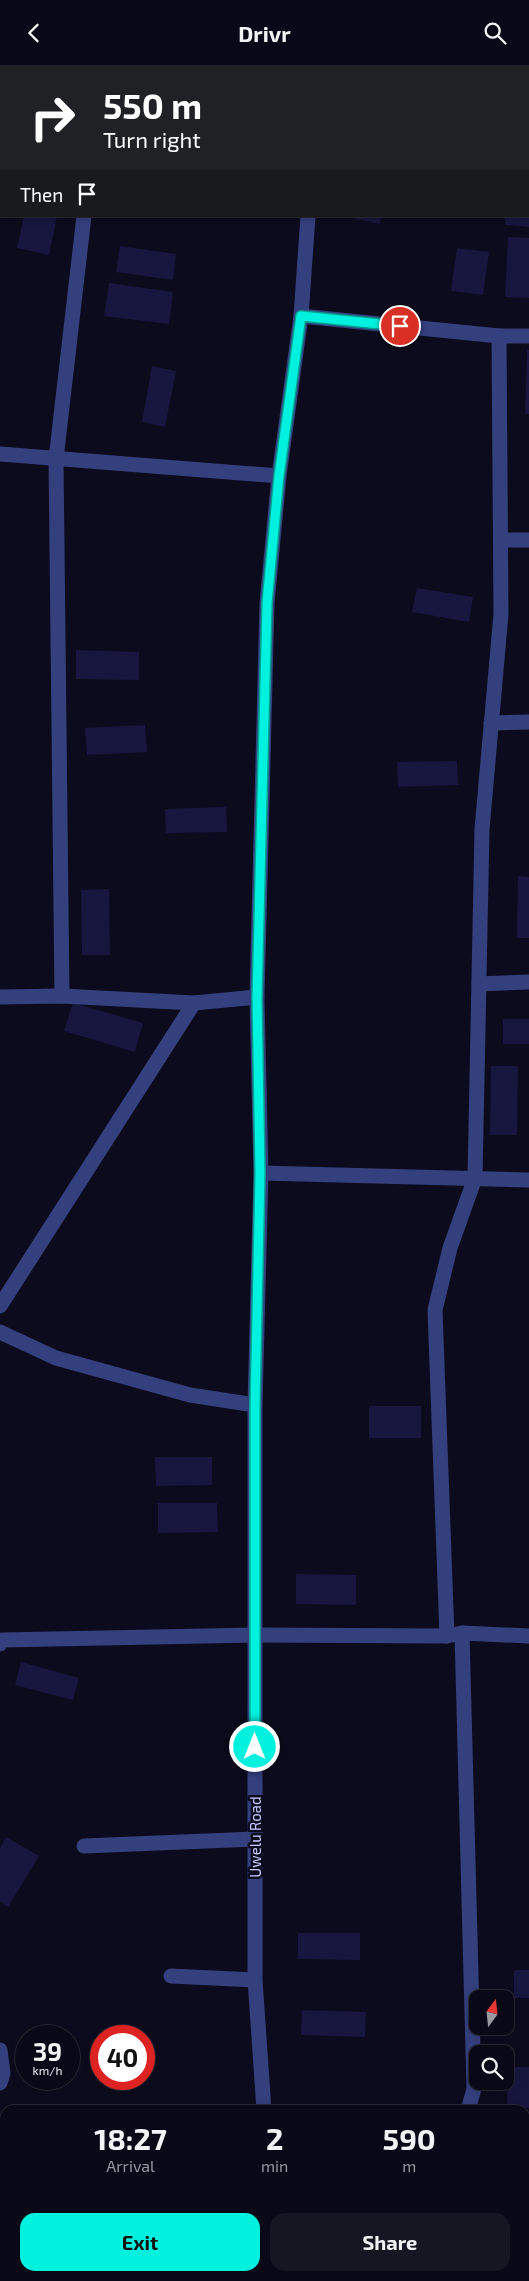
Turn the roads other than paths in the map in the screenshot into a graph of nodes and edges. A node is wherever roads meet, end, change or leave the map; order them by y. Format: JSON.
{"nodes":[{"id":1,"x":84,"y":217,"type":"edge"},
{"id":2,"x":308,"y":217,"type":"edge"},
{"id":3,"x":301,"y":316,"type":"junction"},
{"id":4,"x":499,"y":336,"type":"junction"},
{"id":5,"x":529,"y":336,"type":"edge"},
{"id":6,"x":0,"y":454,"type":"edge"},
{"id":7,"x":56,"y":459,"type":"junction"},
{"id":8,"x":279,"y":476,"type":"junction"},
{"id":9,"x":501,"y":540,"type":"junction"},
{"id":10,"x":529,"y":540,"type":"edge"},
{"id":11,"x":529,"y":722,"type":"edge"},
{"id":12,"x":492,"y":723,"type":"junction"},
{"id":13,"x":529,"y":982,"type":"edge"},
{"id":14,"x":479,"y":983,"type":"junction"},
{"id":15,"x":62,"y":996,"type":"junction"},
{"id":16,"x":0,"y":997,"type":"edge"},
{"id":17,"x":257,"y":997,"type":"junction"},
{"id":18,"x":194,"y":1003,"type":"junction"},
{"id":19,"x":260,"y":1173,"type":"junction"},
{"id":20,"x":475,"y":1178,"type":"junction"},
{"id":21,"x":529,"y":1180,"type":"edge"},
{"id":22,"x":0,"y":1306,"type":"edge"},
{"id":23,"x":0,"y":1332,"type":"edge"},
{"id":24,"x":255,"y":1405,"type":"junction"},
{"id":25,"x":255,"y":1635,"type":"junction"},
{"id":26,"x":454,"y":1635,"type":"junction"},
{"id":27,"x":529,"y":1636,"type":"edge"},
{"id":28,"x":1,"y":1639,"type":"edge"},
{"id":29,"x":255,"y":1839,"type":"junction"},
{"id":30,"x":84,"y":1846,"type":"dead end"},
{"id":31,"x":171,"y":1976,"type":"dead end"},
{"id":32,"x":255,"y":1980,"type":"junction"},
{"id":33,"x":0,"y":2049,"type":"edge"},
{"id":34,"x":0,"y":2083,"type":"edge"},
{"id":35,"x":264,"y":2105,"type":"edge"},
{"id":36,"x":469,"y":2105,"type":"edge"}],
"edges":[{"from":1,"to":7,"type":"street"},
{"from":2,"to":3,"type":"street","name":"Uwelu Road"},
{"from":3,"to":4,"type":"street"},
{"from":3,"to":8,"type":"street","name":"Uwelu Road"},
{"from":4,"to":5,"type":"street"},
{"from":4,"to":9,"type":"street"},
{"from":6,"to":7,"type":"street"},
{"from":7,"to":8,"type":"street"},
{"from":7,"to":15,"type":"street"},
{"from":8,"to":17,"type":"street","name":"Uwelu Road"},
{"from":9,"to":10,"type":"street"},
{"from":9,"to":12,"type":"street"},
{"from":11,"to":12,"type":"street"},
{"from":12,"to":14,"type":"street"},
{"from":13,"to":14,"type":"street"},
{"from":14,"to":20,"type":"street"},
{"from":15,"to":16,"type":"street"},
{"from":15,"to":18,"type":"street"},
{"from":17,"to":18,"type":"street"},
{"from":17,"to":19,"type":"street","name":"Uwelu Road"},
{"from":18,"to":22,"type":"street"},
{"from":19,"to":20,"type":"street"},
{"from":19,"to":24,"type":"street","name":"Uwelu Road"},
{"from":20,"to":21,"type":"street"},
{"from":20,"to":26,"type":"street"},
{"from":23,"to":24,"type":"street"},
{"from":24,"to":25,"type":"street","name":"Uwelu Road"},
{"from":25,"to":26,"type":"street"},
{"from":25,"to":28,"type":"street"},
{"from":25,"to":29,"type":"street","name":"Uwelu Road"},
{"from":26,"to":27,"type":"street"},
{"from":26,"to":36,"type":"street"},
{"from":29,"to":30,"type":"street"},
{"from":29,"to":32,"type":"street","name":"Uwelu Road"},
{"from":31,"to":32,"type":"street"},
{"from":32,"to":35,"type":"street","name":"Uwelu Road"},
{"from":33,"to":34,"type":"street"}]}
